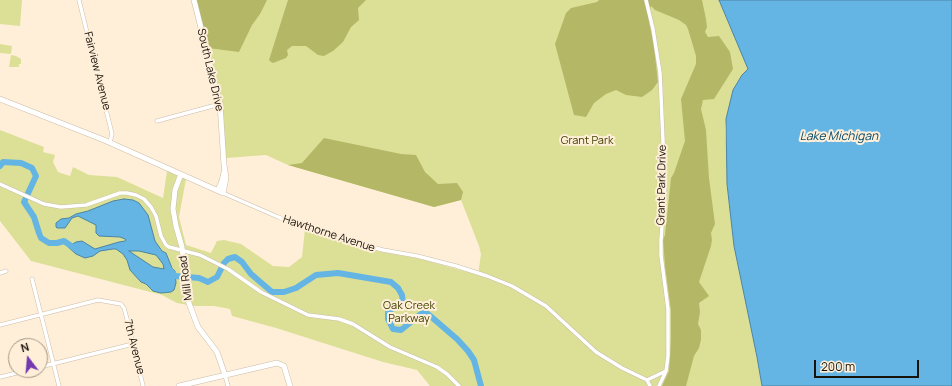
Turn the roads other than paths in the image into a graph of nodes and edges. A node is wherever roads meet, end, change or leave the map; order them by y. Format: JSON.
{"nodes":[{"id":1,"x":79,"y":0,"type":"edge"},
{"id":2,"x":194,"y":0,"type":"edge"},
{"id":3,"x":646,"y":0,"type":"edge"},
{"id":4,"x":0,"y":99,"type":"edge"},
{"id":5,"x":220,"y":104,"type":"junction"},
{"id":6,"x":157,"y":121,"type":"dead end"},
{"id":7,"x":110,"y":142,"type":"junction"},
{"id":8,"x":224,"y":166,"type":"junction"},
{"id":9,"x":181,"y":174,"type":"junction"},
{"id":10,"x":0,"y":184,"type":"edge"},
{"id":11,"x":218,"y":190,"type":"junction"},
{"id":12,"x":223,"y":193,"type":"junction"},
{"id":13,"x":183,"y":251,"type":"junction"},
{"id":14,"x":6,"y":271,"type":"dead end"},
{"id":15,"x":0,"y":273,"type":"edge"},
{"id":16,"x":32,"y":279,"type":"dead end"},
{"id":17,"x":41,"y":314,"type":"junction"},
{"id":18,"x":0,"y":325,"type":"edge"},
{"id":19,"x":133,"y":344,"type":"junction"},
{"id":20,"x":54,"y":364,"type":"junction"},
{"id":21,"x":48,"y":365,"type":"edge"},
{"id":22,"x":666,"y":371,"type":"junction"},
{"id":23,"x":225,"y":375,"type":"junction"},
{"id":24,"x":647,"y":380,"type":"junction"},
{"id":25,"x":59,"y":386,"type":"edge"},
{"id":26,"x":143,"y":386,"type":"edge"},
{"id":27,"x":179,"y":386,"type":"edge"},
{"id":28,"x":228,"y":386,"type":"edge"},
{"id":29,"x":290,"y":386,"type":"edge"},
{"id":30,"x":459,"y":386,"type":"edge"},
{"id":31,"x":650,"y":386,"type":"edge"},
{"id":32,"x":659,"y":386,"type":"edge"}],
"edges":[{"from":1,"to":7,"type":"street","name":"Fairview Avenue"},
{"from":2,"to":5,"type":"street","name":"South Lake Drive"},
{"from":3,"to":22,"type":"street","name":"Grant Park Drive"},
{"from":4,"to":7,"type":"street","name":"Hawthorne Avenue"},
{"from":5,"to":6,"type":"street"},
{"from":5,"to":8,"type":"street","name":"South Lake Drive"},
{"from":7,"to":9,"type":"street","name":"Hawthorne Avenue"},
{"from":8,"to":11,"type":"street","name":"South Lake Drive"},
{"from":8,"to":12,"type":"street","name":"South Lake Drive"},
{"from":9,"to":11,"type":"street","name":"Hawthorne Avenue"},
{"from":9,"to":13,"type":"street","name":"Mill Road"},
{"from":10,"to":13,"type":"street"},
{"from":11,"to":12,"type":"street","name":"Hawthorne Avenue"},
{"from":12,"to":24,"type":"street","name":"Hawthorne Avenue"},
{"from":13,"to":23,"type":"street","name":"Mill Road"},
{"from":13,"to":30,"type":"street"},
{"from":14,"to":15,"type":"street"},
{"from":16,"to":17,"type":"street"},
{"from":17,"to":18,"type":"street"},
{"from":17,"to":19,"type":"street","name":"7th Avenue"},
{"from":17,"to":20,"type":"street"},
{"from":19,"to":20,"type":"street"},
{"from":19,"to":26,"type":"street","name":"7th Avenue"},
{"from":20,"to":21,"type":"street"},
{"from":20,"to":25,"type":"street"},
{"from":22,"to":24,"type":"street"},
{"from":22,"to":32,"type":"street","name":"Grant Park Drive"},
{"from":23,"to":27,"type":"street"},
{"from":23,"to":28,"type":"street"},
{"from":23,"to":29,"type":"street"},
{"from":24,"to":31,"type":"street"}]}
